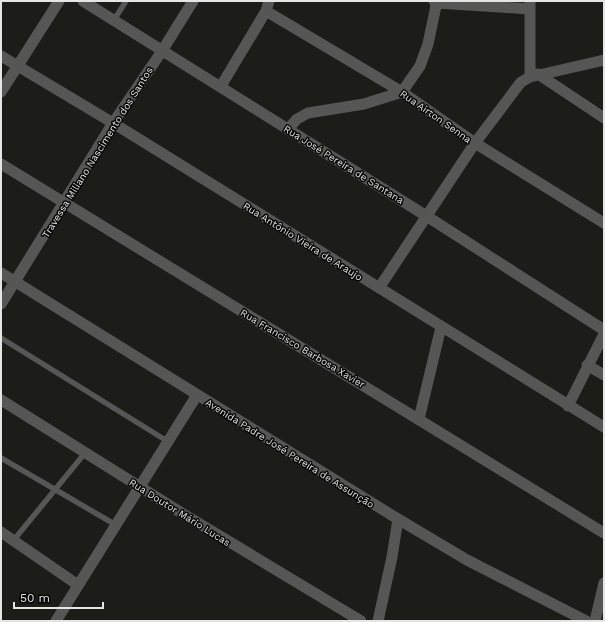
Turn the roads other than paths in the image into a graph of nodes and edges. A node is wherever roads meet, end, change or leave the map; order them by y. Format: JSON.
{"nodes":[{"id":1,"x":59,"y":1,"type":"edge"},
{"id":2,"x":83,"y":1,"type":"edge"},
{"id":3,"x":126,"y":1,"type":"edge"},
{"id":4,"x":193,"y":1,"type":"edge"},
{"id":5,"x":436,"y":2,"type":"edge"},
{"id":6,"x":530,"y":5,"type":"edge"},
{"id":7,"x":267,"y":6,"type":"edge"},
{"id":8,"x":114,"y":20,"type":"junction"},
{"id":9,"x":162,"y":51,"type":"junction"},
{"id":10,"x":1,"y":56,"type":"edge"},
{"id":11,"x":604,"y":60,"type":"edge"},
{"id":12,"x":17,"y":66,"type":"junction"},
{"id":13,"x":534,"y":76,"type":"junction"},
{"id":14,"x":221,"y":86,"type":"junction"},
{"id":15,"x":1,"y":92,"type":"edge"},
{"id":16,"x":402,"y":92,"type":"junction"},
{"id":17,"x":604,"y":118,"type":"edge"},
{"id":18,"x":113,"y":123,"type":"junction"},
{"id":19,"x":288,"y":129,"type":"junction"},
{"id":20,"x":475,"y":143,"type":"junction"},
{"id":21,"x":1,"y":164,"type":"edge"},
{"id":22,"x":64,"y":203,"type":"junction"},
{"id":23,"x":428,"y":216,"type":"junction"},
{"id":24,"x":604,"y":223,"type":"edge"},
{"id":25,"x":1,"y":273,"type":"edge"},
{"id":26,"x":15,"y":282,"type":"junction"},
{"id":27,"x":379,"y":288,"type":"junction"},
{"id":28,"x":1,"y":304,"type":"edge"},
{"id":29,"x":441,"y":327,"type":"junction"},
{"id":30,"x":604,"y":330,"type":"edge"},
{"id":31,"x":604,"y":334,"type":"edge"},
{"id":32,"x":1,"y":338,"type":"edge"},
{"id":33,"x":587,"y":365,"type":"junction"},
{"id":34,"x":604,"y":375,"type":"edge"},
{"id":35,"x":197,"y":395,"type":"junction"},
{"id":36,"x":1,"y":400,"type":"edge"},
{"id":37,"x":568,"y":406,"type":"junction"},
{"id":38,"x":419,"y":419,"type":"junction"},
{"id":39,"x":604,"y":427,"type":"edge"},
{"id":40,"x":167,"y":441,"type":"junction"},
{"id":41,"x":85,"y":453,"type":"junction"},
{"id":42,"x":1,"y":458,"type":"edge"},
{"id":43,"x":140,"y":487,"type":"junction"},
{"id":44,"x":53,"y":490,"type":"junction"},
{"id":45,"x":398,"y":519,"type":"junction"},
{"id":46,"x":116,"y":525,"type":"junction"},
{"id":47,"x":1,"y":532,"type":"edge"},
{"id":48,"x":604,"y":533,"type":"edge"},
{"id":49,"x":13,"y":541,"type":"junction"},
{"id":50,"x":604,"y":583,"type":"edge"},
{"id":51,"x":78,"y":585,"type":"junction"},
{"id":52,"x":56,"y":621,"type":"edge"},
{"id":53,"x":361,"y":621,"type":"edge"},
{"id":54,"x":378,"y":621,"type":"edge"},
{"id":55,"x":586,"y":621,"type":"edge"},
{"id":56,"x":595,"y":621,"type":"edge"}],
"edges":[{"from":1,"to":12,"type":"street"},
{"from":2,"to":8,"type":"street","name":"Rua José Pereira de Santana"},
{"from":3,"to":8,"type":"lane"},
{"from":4,"to":9,"type":"street","name":"Travessa Miliano Nascimento dos Santos"},
{"from":5,"to":6,"type":"street"},
{"from":5,"to":16,"type":"street"},
{"from":6,"to":13,"type":"street"},
{"from":7,"to":14,"type":"street"},
{"from":7,"to":16,"type":"street","name":"Rua Airton Senna"},
{"from":8,"to":9,"type":"street","name":"Rua José Pereira de Santana"},
{"from":9,"to":14,"type":"street","name":"Rua José Pereira de Santana"},
{"from":9,"to":18,"type":"street","name":"Travessa Miliano Nascimento dos Santos"},
{"from":10,"to":12,"type":"street","name":"Rua Antônio Vieira de Araujo"},
{"from":11,"to":13,"type":"street"},
{"from":12,"to":15,"type":"street"},
{"from":12,"to":18,"type":"street","name":"Rua Antônio Vieira de Araujo"},
{"from":13,"to":17,"type":"street"},
{"from":13,"to":20,"type":"street"},
{"from":14,"to":19,"type":"street","name":"Rua José Pereira de Santana"},
{"from":16,"to":19,"type":"street"},
{"from":16,"to":20,"type":"street","name":"Rua Airton Senna"},
{"from":18,"to":22,"type":"street","name":"Travessa Miliano Nascimento dos Santos"},
{"from":18,"to":27,"type":"street","name":"Rua Antônio Vieira de Araujo"},
{"from":19,"to":23,"type":"street","name":"Rua José Pereira de Santana"},
{"from":20,"to":23,"type":"street"},
{"from":20,"to":24,"type":"street","name":"Rua Airton Senna"},
{"from":21,"to":22,"type":"street","name":"Rua Francisco Barbosa Xavier"},
{"from":22,"to":26,"type":"street","name":"Travessa Miliano Nascimento dos Santos"},
{"from":22,"to":38,"type":"street","name":"Rua Francisco Barbosa Xavier"},
{"from":23,"to":27,"type":"street"},
{"from":23,"to":30,"type":"street","name":"Rua José Pereira de Santana"},
{"from":25,"to":26,"type":"street","name":"Avenida Padre José Pereira de Assunção"},
{"from":26,"to":28,"type":"street","name":"Travessa Miliano Nascimento dos Santos"},
{"from":26,"to":35,"type":"street","name":"Avenida Padre José Pereira de Assunção"},
{"from":27,"to":29,"type":"street","name":"Rua Antônio Vieira de Araujo"},
{"from":29,"to":37,"type":"street","name":"Rua Antônio Vieira de Araujo"},
{"from":29,"to":38,"type":"street"},
{"from":31,"to":33,"type":"street"},
{"from":32,"to":40,"type":"lane"},
{"from":33,"to":34,"type":"street"},
{"from":33,"to":37,"type":"street"},
{"from":35,"to":40,"type":"street"},
{"from":35,"to":45,"type":"street","name":"Avenida Padre José Pereira de Assunção"},
{"from":36,"to":41,"type":"street","name":"Rua Doutor Mário Lucas"},
{"from":37,"to":39,"type":"street","name":"Rua Antônio Vieira de Araujo"},
{"from":38,"to":48,"type":"street","name":"Rua Francisco Barbosa Xavier"},
{"from":40,"to":43,"type":"street"},
{"from":41,"to":43,"type":"street","name":"Rua Doutor Mário Lucas"},
{"from":41,"to":44,"type":"lane"},
{"from":42,"to":44,"type":"lane"},
{"from":43,"to":46,"type":"street"},
{"from":43,"to":53,"type":"street","name":"Rua Doutor Mário Lucas"},
{"from":44,"to":46,"type":"lane"},
{"from":44,"to":49,"type":"lane"},
{"from":45,"to":54,"type":"street"},
{"from":45,"to":55,"type":"street","name":"Avenida Padre José Pereira de Assunção"},
{"from":46,"to":51,"type":"street"},
{"from":47,"to":49,"type":"street"},
{"from":49,"to":51,"type":"street"},
{"from":50,"to":56,"type":"street"},
{"from":51,"to":52,"type":"street"}]}
